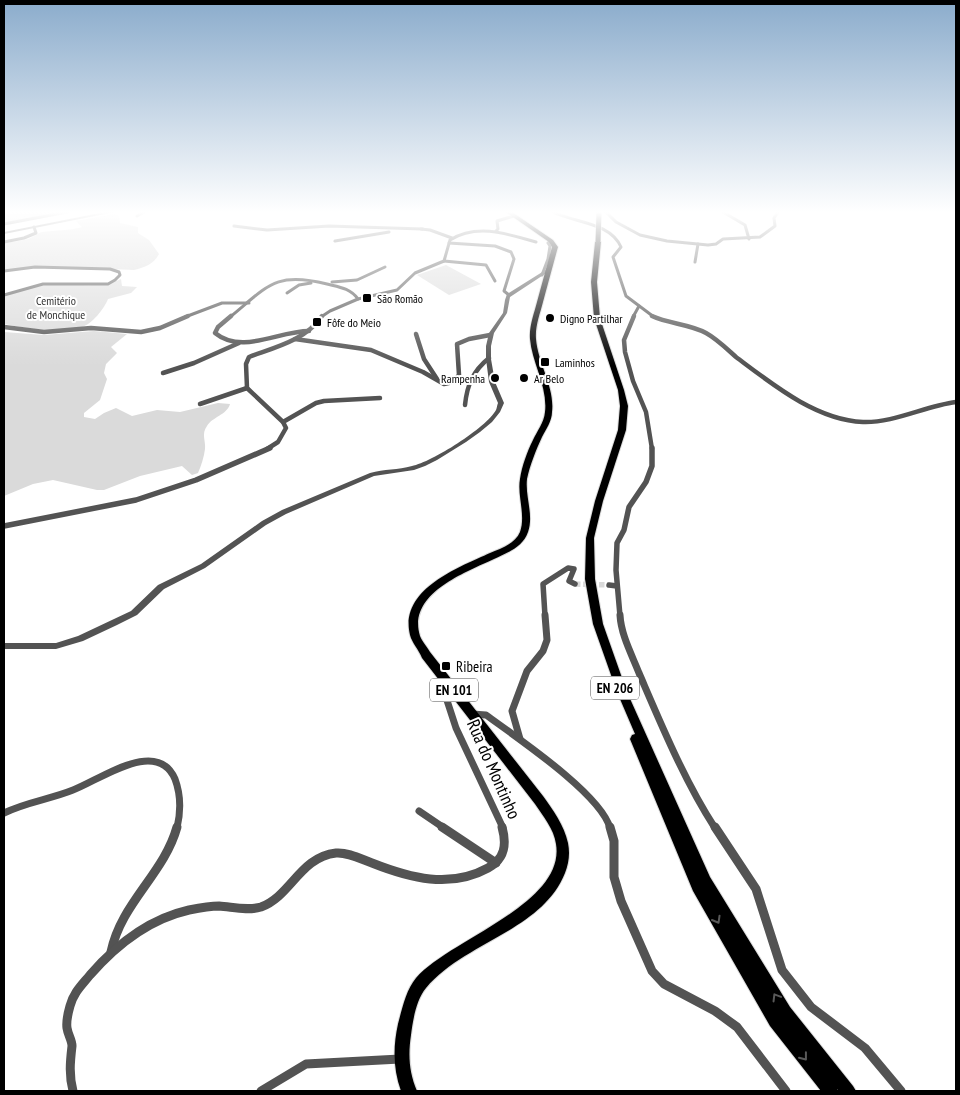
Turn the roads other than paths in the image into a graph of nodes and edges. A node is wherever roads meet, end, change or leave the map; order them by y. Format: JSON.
{"nodes":[{"id":1,"x":441,"y":263,"type":"edge"},
{"id":2,"x":459,"y":263,"type":"edge"},
{"id":3,"x":513,"y":263,"type":"edge"},
{"id":4,"x":549,"y":263,"type":"edge"},
{"id":5,"x":594,"y":263,"type":"edge"},
{"id":6,"x":595,"y":263,"type":"edge"},
{"id":7,"x":616,"y":263,"type":"edge"},
{"id":8,"x":385,"y":268,"type":"dead end"},
{"id":9,"x":4,"y":271,"type":"edge"},
{"id":10,"x":545,"y":272,"type":"junction"},
{"id":11,"x":496,"y":281,"type":"dead end"},
{"id":12,"x":323,"y":282,"type":"junction"},
{"id":13,"x":287,"y":293,"type":"dead end"},
{"id":14,"x":4,"y":295,"type":"edge"},
{"id":15,"x":508,"y":295,"type":"junction"},
{"id":16,"x":358,"y":300,"type":"junction"},
{"id":17,"x":249,"y":303,"type":"junction"},
{"id":18,"x":639,"y":306,"type":"junction"},
{"id":19,"x":4,"y":327,"type":"edge"},
{"id":20,"x":309,"y":331,"type":"junction"},
{"id":21,"x":416,"y":334,"type":"dead end"},
{"id":22,"x":490,"y":335,"type":"junction"},
{"id":23,"x":295,"y":339,"type":"junction"},
{"id":24,"x":239,"y":342,"type":"junction"},
{"id":25,"x":490,"y":358,"type":"junction"},
{"id":26,"x":162,"y":373,"type":"dead end"},
{"id":27,"x":440,"y":383,"type":"junction"},
{"id":28,"x":247,"y":388,"type":"junction"},
{"id":29,"x":380,"y":398,"type":"dead end"},
{"id":30,"x":956,"y":402,"type":"edge"},
{"id":31,"x":200,"y":404,"type":"dead end"},
{"id":32,"x":465,"y":404,"type":"dead end"},
{"id":33,"x":283,"y":422,"type":"junction"},
{"id":34,"x":4,"y":526,"type":"edge"},
{"id":35,"x":575,"y":584,"type":"dead end"},
{"id":36,"x":609,"y":585,"type":"tunnel mouth"},
{"id":37,"x":617,"y":586,"type":"junction"},
{"id":38,"x":4,"y":646,"type":"edge"},
{"id":39,"x":444,"y":677,"type":"junction"},
{"id":40,"x":472,"y":714,"type":"junction"},
{"id":41,"x":521,"y":741,"type":"junction"},
{"id":42,"x":419,"y":810,"type":"dead end"},
{"id":43,"x":4,"y":813,"type":"edge"},
{"id":44,"x":496,"y":863,"type":"junction"},
{"id":45,"x":111,"y":952,"type":"junction"},
{"id":46,"x":400,"y":1060,"type":"junction"},
{"id":47,"x":72,"y":1091,"type":"edge"},
{"id":48,"x":261,"y":1091,"type":"edge"},
{"id":49,"x":409,"y":1091,"type":"edge"},
{"id":50,"x":786,"y":1091,"type":"edge"},
{"id":51,"x":830,"y":1091,"type":"edge"},
{"id":52,"x":848,"y":1091,"type":"edge"},
{"id":53,"x":900,"y":1091,"type":"edge"}],
"edges":[{"from":1,"to":16,"type":"street"},
{"from":2,"to":11,"type":"street"},
{"from":3,"to":15,"type":"street"},
{"from":4,"to":10,"type":"main road","number":"EN 101"},
{"from":5,"to":51,"type":"main road","number":"EN 206","one_way":true},
{"from":52,"to":6,"type":"main road","number":"EN 206","one_way":true},
{"from":7,"to":18,"type":"street"},
{"from":8,"to":12,"type":"street"},
{"from":9,"to":14,"type":"street"},
{"from":10,"to":15,"type":"street"},
{"from":10,"to":39,"type":"main road","number":"EN 101"},
{"from":12,"to":13,"type":"street"},
{"from":12,"to":16,"type":"street"},
{"from":12,"to":17,"type":"street"},
{"from":15,"to":22,"type":"street"},
{"from":16,"to":20,"type":"street"},
{"from":17,"to":19,"type":"street"},
{"from":17,"to":24,"type":"street"},
{"from":18,"to":30,"type":"street"},
{"from":18,"to":37,"type":"street"},
{"from":20,"to":23,"type":"street"},
{"from":20,"to":24,"type":"street"},
{"from":21,"to":27,"type":"street"},
{"from":22,"to":25,"type":"street"},
{"from":22,"to":27,"type":"street"},
{"from":23,"to":27,"type":"street"},
{"from":23,"to":28,"type":"street"},
{"from":24,"to":26,"type":"street"},
{"from":25,"to":32,"type":"street"},
{"from":25,"to":38,"type":"street"},
{"from":28,"to":31,"type":"street"},
{"from":28,"to":33,"type":"street"},
{"from":29,"to":33,"type":"street"},
{"from":33,"to":34,"type":"street"},
{"from":35,"to":41,"type":"street"},
{"from":36,"to":37,"type":"street"},
{"from":37,"to":53,"type":"street"},
{"from":39,"to":40,"type":"main road","number":"EN 101"},
{"from":39,"to":44,"type":"street","name":"Rua do Montinho"},
{"from":40,"to":41,"type":"street"},
{"from":40,"to":46,"type":"main road","number":"EN 101"},
{"from":41,"to":50,"type":"street"},
{"from":42,"to":44,"type":"street"},
{"from":43,"to":45,"type":"street"},
{"from":44,"to":45,"type":"street"},
{"from":45,"to":47,"type":"street"},
{"from":46,"to":48,"type":"street"},
{"from":46,"to":49,"type":"main road","number":"EN 101"}]}
